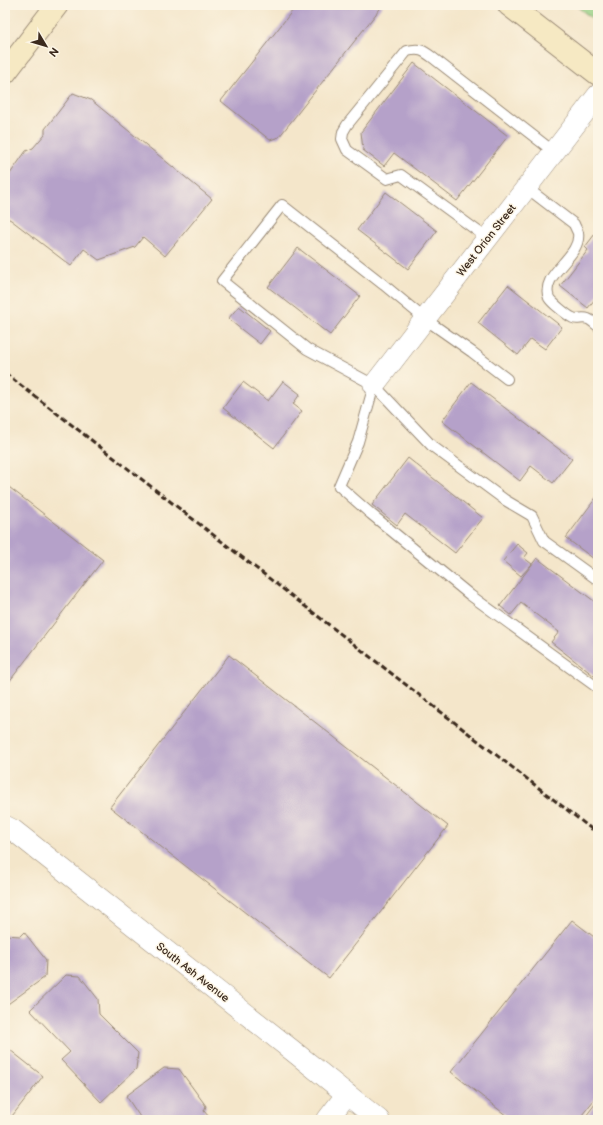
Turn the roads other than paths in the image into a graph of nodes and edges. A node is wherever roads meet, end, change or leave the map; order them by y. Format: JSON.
{"nodes":[{"id":1,"x":58,"y":5,"type":"edge"},
{"id":2,"x":510,"y":5,"type":"edge"},
{"id":3,"x":5,"y":73,"type":"edge"},
{"id":4,"x":598,"y":74,"type":"edge"},
{"id":5,"x":598,"y":95,"type":"edge"},
{"id":6,"x":554,"y":152,"type":"junction"},
{"id":7,"x":527,"y":188,"type":"junction"},
{"id":8,"x":487,"y":238,"type":"junction"},
{"id":9,"x":425,"y":319,"type":"junction"},
{"id":10,"x":597,"y":324,"type":"edge"},
{"id":11,"x":507,"y":379,"type":"dead end"},
{"id":12,"x":374,"y":385,"type":"junction"},
{"id":13,"x":598,"y":580,"type":"edge"},
{"id":14,"x":598,"y":688,"type":"edge"},
{"id":15,"x":5,"y":826,"type":"edge"},
{"id":16,"x":347,"y":1094,"type":"junction"},
{"id":17,"x":327,"y":1120,"type":"edge"},
{"id":18,"x":379,"y":1120,"type":"edge"}],
"edges":[{"from":1,"to":3,"type":"main road"},
{"from":2,"to":4,"type":"main road"},
{"from":5,"to":6,"type":"street","name":"West Orion Street"},
{"from":6,"to":7,"type":"street","name":"West Orion Street"},
{"from":6,"to":8,"type":"lane"},
{"from":7,"to":8,"type":"street","name":"West Orion Street"},
{"from":7,"to":10,"type":"lane"},
{"from":8,"to":9,"type":"street","name":"West Orion Street"},
{"from":9,"to":11,"type":"lane"},
{"from":9,"to":12,"type":"street","name":"West Orion Street"},
{"from":9,"to":12,"type":"lane"},
{"from":12,"to":13,"type":"lane"},
{"from":12,"to":14,"type":"lane"},
{"from":15,"to":16,"type":"street","name":"South Ash Avenue"},
{"from":16,"to":17,"type":"street"},
{"from":16,"to":18,"type":"street","name":"South Ash Avenue"}]}
